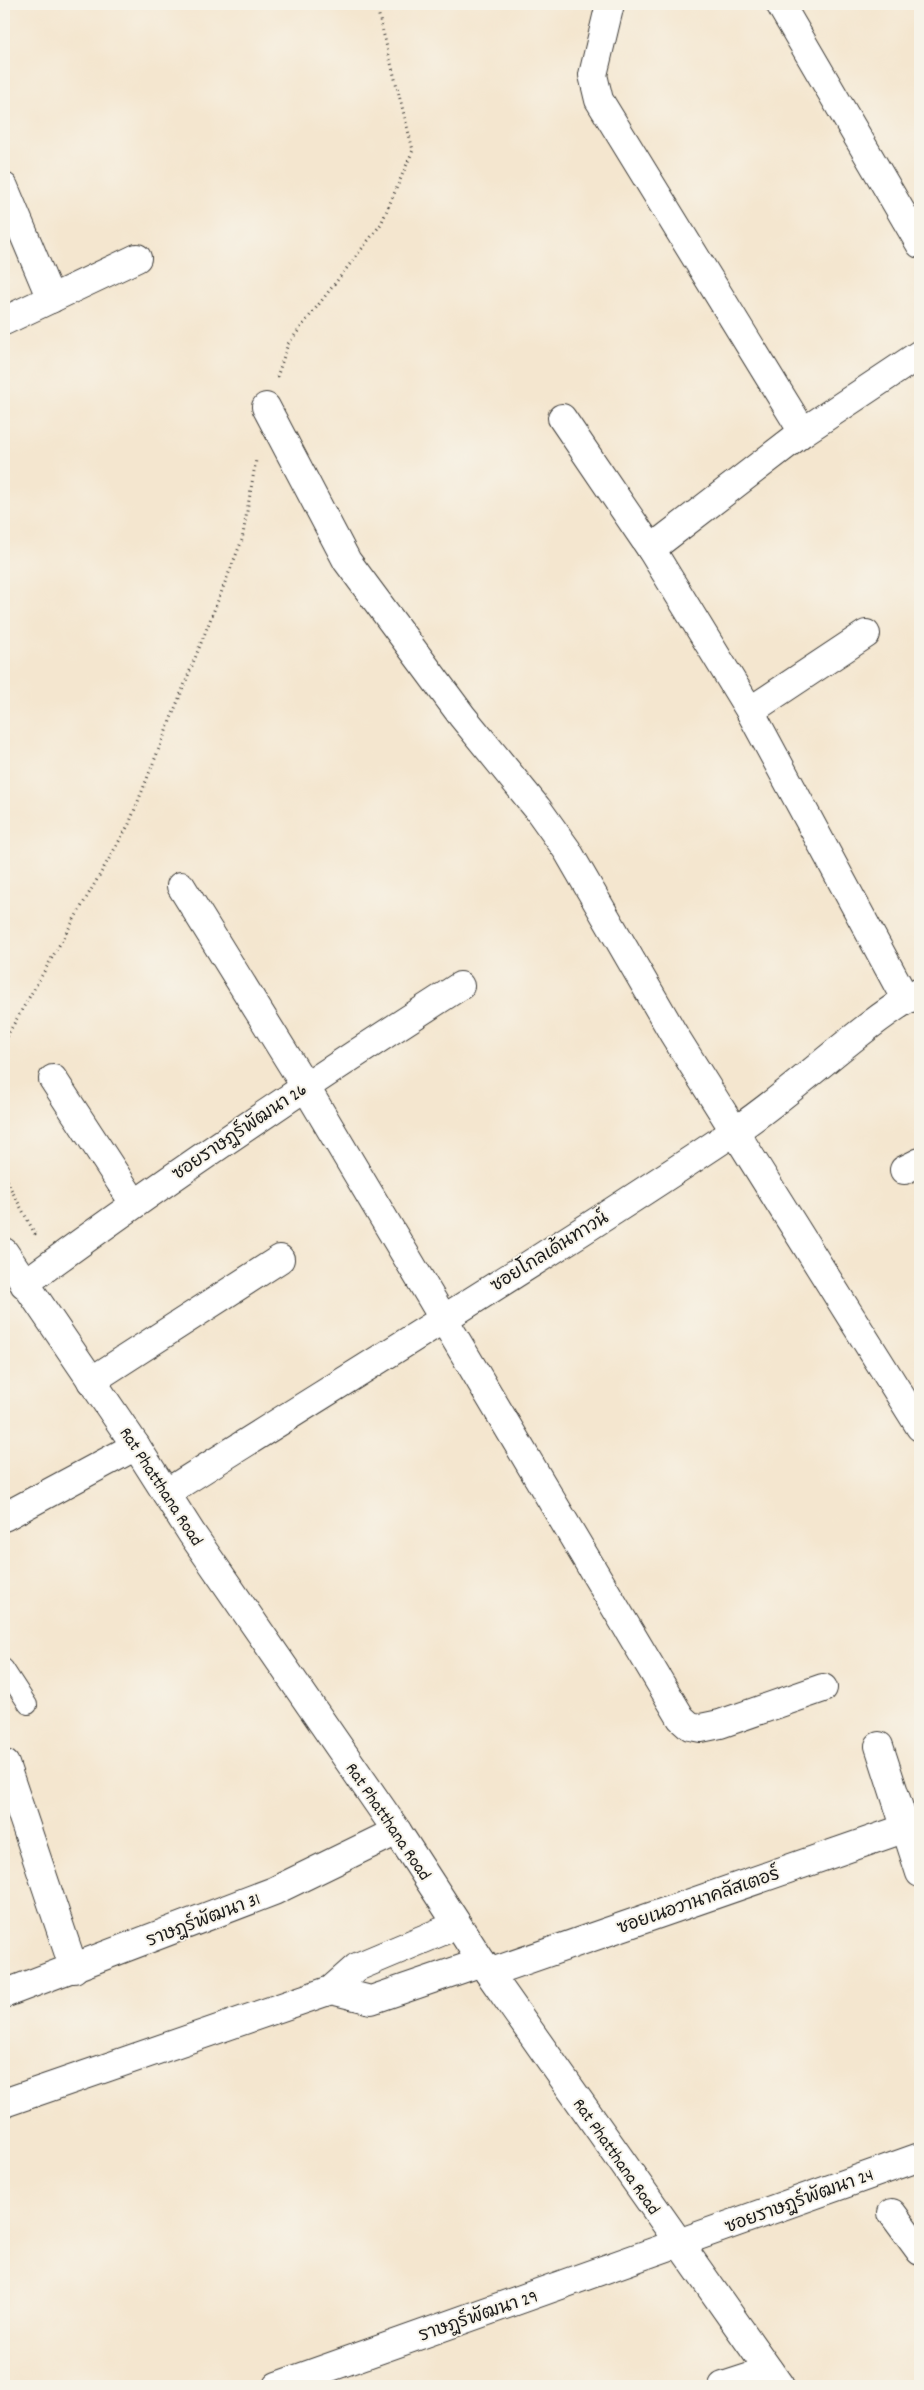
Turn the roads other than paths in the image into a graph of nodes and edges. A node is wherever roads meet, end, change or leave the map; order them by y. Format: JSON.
{"nodes":[{"id":1,"x":610,"y":4,"type":"edge"},
{"id":2,"x":780,"y":4,"type":"edge"},
{"id":3,"x":4,"y":187,"type":"edge"},
{"id":4,"x":920,"y":244,"type":"edge"},
{"id":5,"x":137,"y":258,"type":"dead end"},
{"id":6,"x":51,"y":299,"type":"junction"},
{"id":7,"x":4,"y":321,"type":"edge"},
{"id":8,"x":920,"y":354,"type":"edge"},
{"id":9,"x":266,"y":407,"type":"road end"},
{"id":10,"x":562,"y":418,"type":"dead end"},
{"id":11,"x":803,"y":432,"type":"junction"},
{"id":12,"x":652,"y":550,"type":"junction"},
{"id":13,"x":866,"y":634,"type":"dead end"},
{"id":14,"x":750,"y":711,"type":"junction"},
{"id":15,"x":181,"y":886,"type":"dead end"},
{"id":16,"x":460,"y":986,"type":"dead end"},
{"id":17,"x":913,"y":996,"type":"edge"},
{"id":18,"x":53,"y":1079,"type":"dead end"},
{"id":19,"x":304,"y":1086,"type":"junction"},
{"id":20,"x":735,"y":1131,"type":"junction"},
{"id":21,"x":134,"y":1203,"type":"junction"},
{"id":22,"x":5,"y":1254,"type":"edge"},
{"id":23,"x":280,"y":1259,"type":"dead end"},
{"id":24,"x":24,"y":1284,"type":"junction"},
{"id":25,"x":443,"y":1319,"type":"junction"},
{"id":26,"x":90,"y":1381,"type":"junction"},
{"id":27,"x":920,"y":1427,"type":"edge"},
{"id":28,"x":136,"y":1446,"type":"junction"},
{"id":29,"x":166,"y":1493,"type":"junction"},
{"id":30,"x":4,"y":1517,"type":"edge"},
{"id":31,"x":4,"y":1668,"type":"edge"},
{"id":32,"x":822,"y":1688,"type":"dead end"},
{"id":33,"x":28,"y":1705,"type":"dead end"},
{"id":34,"x":879,"y":1746,"type":"dead end"},
{"id":35,"x":5,"y":1764,"type":"dead end"},
{"id":36,"x":906,"y":1828,"type":"junction"},
{"id":37,"x":396,"y":1831,"type":"junction"},
{"id":38,"x":920,"y":1873,"type":"edge"},
{"id":39,"x":457,"y":1925,"type":"junction"},
{"id":40,"x":486,"y":1968,"type":"junction"},
{"id":41,"x":74,"y":1969,"type":"junction"},
{"id":42,"x":331,"y":1990,"type":"junction"},
{"id":43,"x":4,"y":1994,"type":"edge"},
{"id":44,"x":4,"y":2103,"type":"edge"},
{"id":45,"x":920,"y":2156,"type":"edge"},
{"id":46,"x":892,"y":2213,"type":"dead end"},
{"id":47,"x":678,"y":2244,"type":"junction"},
{"id":48,"x":920,"y":2251,"type":"edge"},
{"id":49,"x":775,"y":2378,"type":"edge"},
{"id":50,"x":277,"y":2386,"type":"edge"},
{"id":51,"x":723,"y":2386,"type":"edge"}],
"edges":[{"from":1,"to":11,"type":"street"},
{"from":2,"to":4,"type":"street"},
{"from":3,"to":6,"type":"street"},
{"from":5,"to":6,"type":"street"},
{"from":6,"to":7,"type":"street"},
{"from":8,"to":11,"type":"street"},
{"from":9,"to":20,"type":"street"},
{"from":10,"to":12,"type":"street"},
{"from":11,"to":12,"type":"street"},
{"from":12,"to":14,"type":"street"},
{"from":13,"to":14,"type":"street"},
{"from":14,"to":17,"type":"street"},
{"from":15,"to":19,"type":"street"},
{"from":16,"to":19,"type":"street","name":"ซอยราษฎร์พัฒนา 26"},
{"from":17,"to":20,"type":"street","name":"ซอยโกลเด้นทาวน์"},
{"from":18,"to":21,"type":"street"},
{"from":19,"to":21,"type":"street","name":"ซอยราษฎร์พัฒนา 26"},
{"from":19,"to":25,"type":"street"},
{"from":20,"to":25,"type":"street","name":"ซอยโกลเด้นทาวน์"},
{"from":20,"to":27,"type":"street"},
{"from":21,"to":24,"type":"street","name":"ซอยราษฎร์พัฒนา 26"},
{"from":22,"to":24,"type":"street","name":"Rat Phatthana Road"},
{"from":23,"to":26,"type":"street"},
{"from":24,"to":26,"type":"street","name":"Rat Phatthana Road"},
{"from":25,"to":29,"type":"street","name":"ซอยโกลเด้นทาวน์"},
{"from":25,"to":32,"type":"street"},
{"from":26,"to":28,"type":"street","name":"Rat Phatthana Road"},
{"from":28,"to":29,"type":"street","name":"Rat Phatthana Road"},
{"from":28,"to":30,"type":"street"},
{"from":29,"to":37,"type":"street","name":"Rat Phatthana Road"},
{"from":31,"to":33,"type":"lane"},
{"from":34,"to":36,"type":"street"},
{"from":35,"to":41,"type":"street"},
{"from":36,"to":38,"type":"street"},
{"from":36,"to":40,"type":"street","name":"ซอยเนอวานาคลัสเตอร์"},
{"from":37,"to":39,"type":"street","name":"Rat Phatthana Road"},
{"from":37,"to":41,"type":"street","name":"ราษฎร์พัฒนา 31"},
{"from":39,"to":40,"type":"street","name":"Rat Phatthana Road"},
{"from":39,"to":42,"type":"street"},
{"from":40,"to":42,"type":"street","name":"ซอยเนอวานาคลัสเตอร์"},
{"from":40,"to":47,"type":"street","name":"Rat Phatthana Road"},
{"from":41,"to":43,"type":"street","name":"ราษฎร์พัฒนา 31"},
{"from":42,"to":44,"type":"street"},
{"from":45,"to":47,"type":"street","name":"ซอยราษฎร์พัฒนา 24"},
{"from":46,"to":48,"type":"street"},
{"from":47,"to":49,"type":"street","name":"Rat Phatthana Road"},
{"from":47,"to":50,"type":"street","name":"ราษฎร์พัฒนา 29"},
{"from":49,"to":51,"type":"street"}]}
